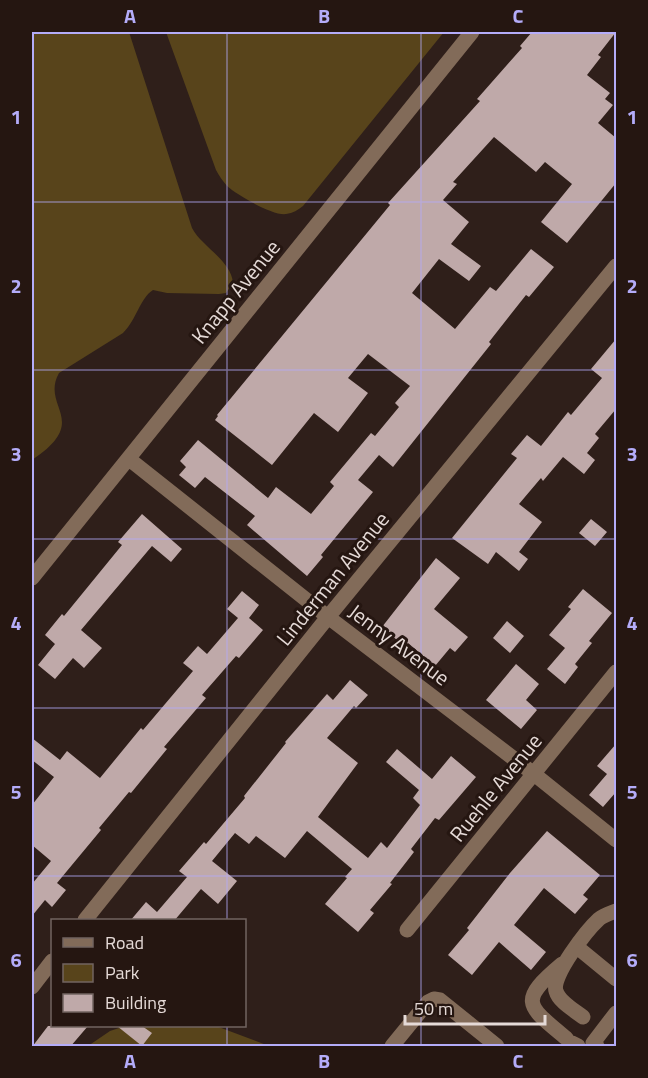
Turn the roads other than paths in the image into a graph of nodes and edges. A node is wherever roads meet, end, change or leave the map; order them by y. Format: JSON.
{"nodes":[{"id":1,"x":472,"y":32,"type":"edge"},
{"id":2,"x":616,"y":266,"type":"edge"},
{"id":3,"x":129,"y":459,"type":"junction"},
{"id":4,"x":32,"y":578,"type":"edge"},
{"id":5,"x":328,"y":617,"type":"junction"},
{"id":6,"x":616,"y":672,"type":"edge"},
{"id":7,"x":534,"y":774,"type":"junction"},
{"id":8,"x":616,"y":840,"type":"edge"},
{"id":9,"x":616,"y":911,"type":"edge"},
{"id":10,"x":87,"y":919,"type":"edge"},
{"id":11,"x":407,"y":930,"type":"dead end"},
{"id":12,"x":577,"y":947,"type":"junction"},
{"id":13,"x":51,"y":962,"type":"edge"},
{"id":14,"x":564,"y":963,"type":"junction"},
{"id":15,"x":616,"y":979,"type":"edge"},
{"id":16,"x":32,"y":987,"type":"edge"},
{"id":17,"x":616,"y":1014,"type":"edge"},
{"id":18,"x":585,"y":1037,"type":"edge"},
{"id":19,"x":392,"y":1047,"type":"edge"},
{"id":20,"x":497,"y":1047,"type":"edge"}],
"edges":[{"from":1,"to":3,"type":"street","name":"Knapp Avenue"},
{"from":2,"to":5,"type":"street","name":"Linderman Avenue"},
{"from":3,"to":4,"type":"street","name":"Knapp Avenue"},
{"from":3,"to":5,"type":"street","name":"Jenny Avenue"},
{"from":5,"to":7,"type":"street","name":"Jenny Avenue"},
{"from":5,"to":10,"type":"street","name":"Linderman Avenue"},
{"from":6,"to":7,"type":"street","name":"Ruehle Avenue"},
{"from":7,"to":8,"type":"street","name":"Jenny Avenue"},
{"from":7,"to":11,"type":"street","name":"Ruehle Avenue"},
{"from":9,"to":12,"type":"street"},
{"from":12,"to":14,"type":"street"},
{"from":12,"to":15,"type":"street"},
{"from":13,"to":16,"type":"street"},
{"from":14,"to":18,"type":"street"},
{"from":14,"to":18,"type":"street"},
{"from":17,"to":18,"type":"street"},
{"from":19,"to":20,"type":"street"}]}
